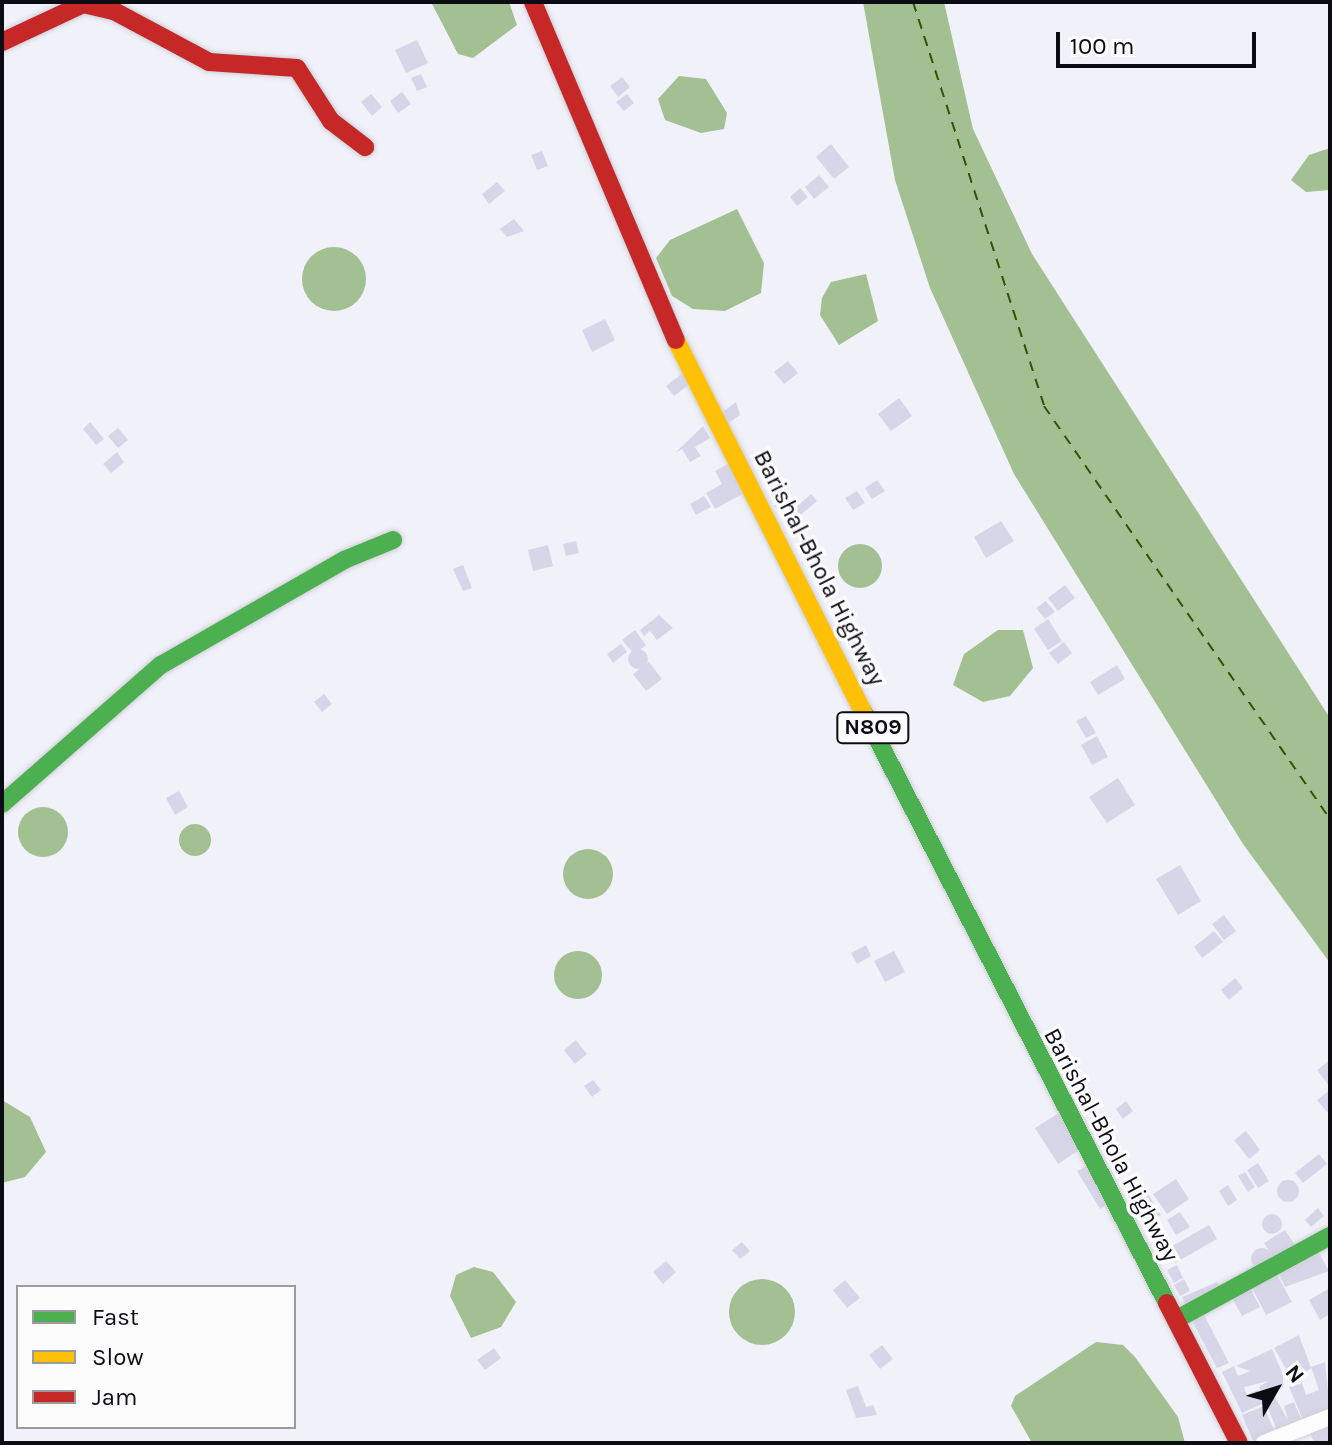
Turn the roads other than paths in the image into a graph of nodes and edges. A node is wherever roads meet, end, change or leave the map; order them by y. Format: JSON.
{"nodes":[{"id":1,"x":533,"y":2,"type":"edge"},
{"id":2,"x":2,"y":42,"type":"edge"},
{"id":3,"x":365,"y":147,"type":"dead end"},
{"id":4,"x":393,"y":540,"type":"dead end"},
{"id":5,"x":2,"y":804,"type":"edge"},
{"id":6,"x":1330,"y":1236,"type":"edge"},
{"id":7,"x":1177,"y":1319,"type":"junction"},
{"id":8,"x":1330,"y":1417,"type":"edge"},
{"id":9,"x":1239,"y":1443,"type":"edge"},
{"id":10,"x":1264,"y":1443,"type":"edge"}],
"edges":[{"from":1,"to":7,"type":"main road","name":"Barishal-Bhola Highway","number":"N809"},
{"from":2,"to":3,"type":"main road"},
{"from":4,"to":5,"type":"main road"},
{"from":6,"to":7,"type":"main road"},
{"from":7,"to":9,"type":"main road","name":"Barishal-Bhola Highway","number":"N809"},
{"from":8,"to":10,"type":"street"}]}
